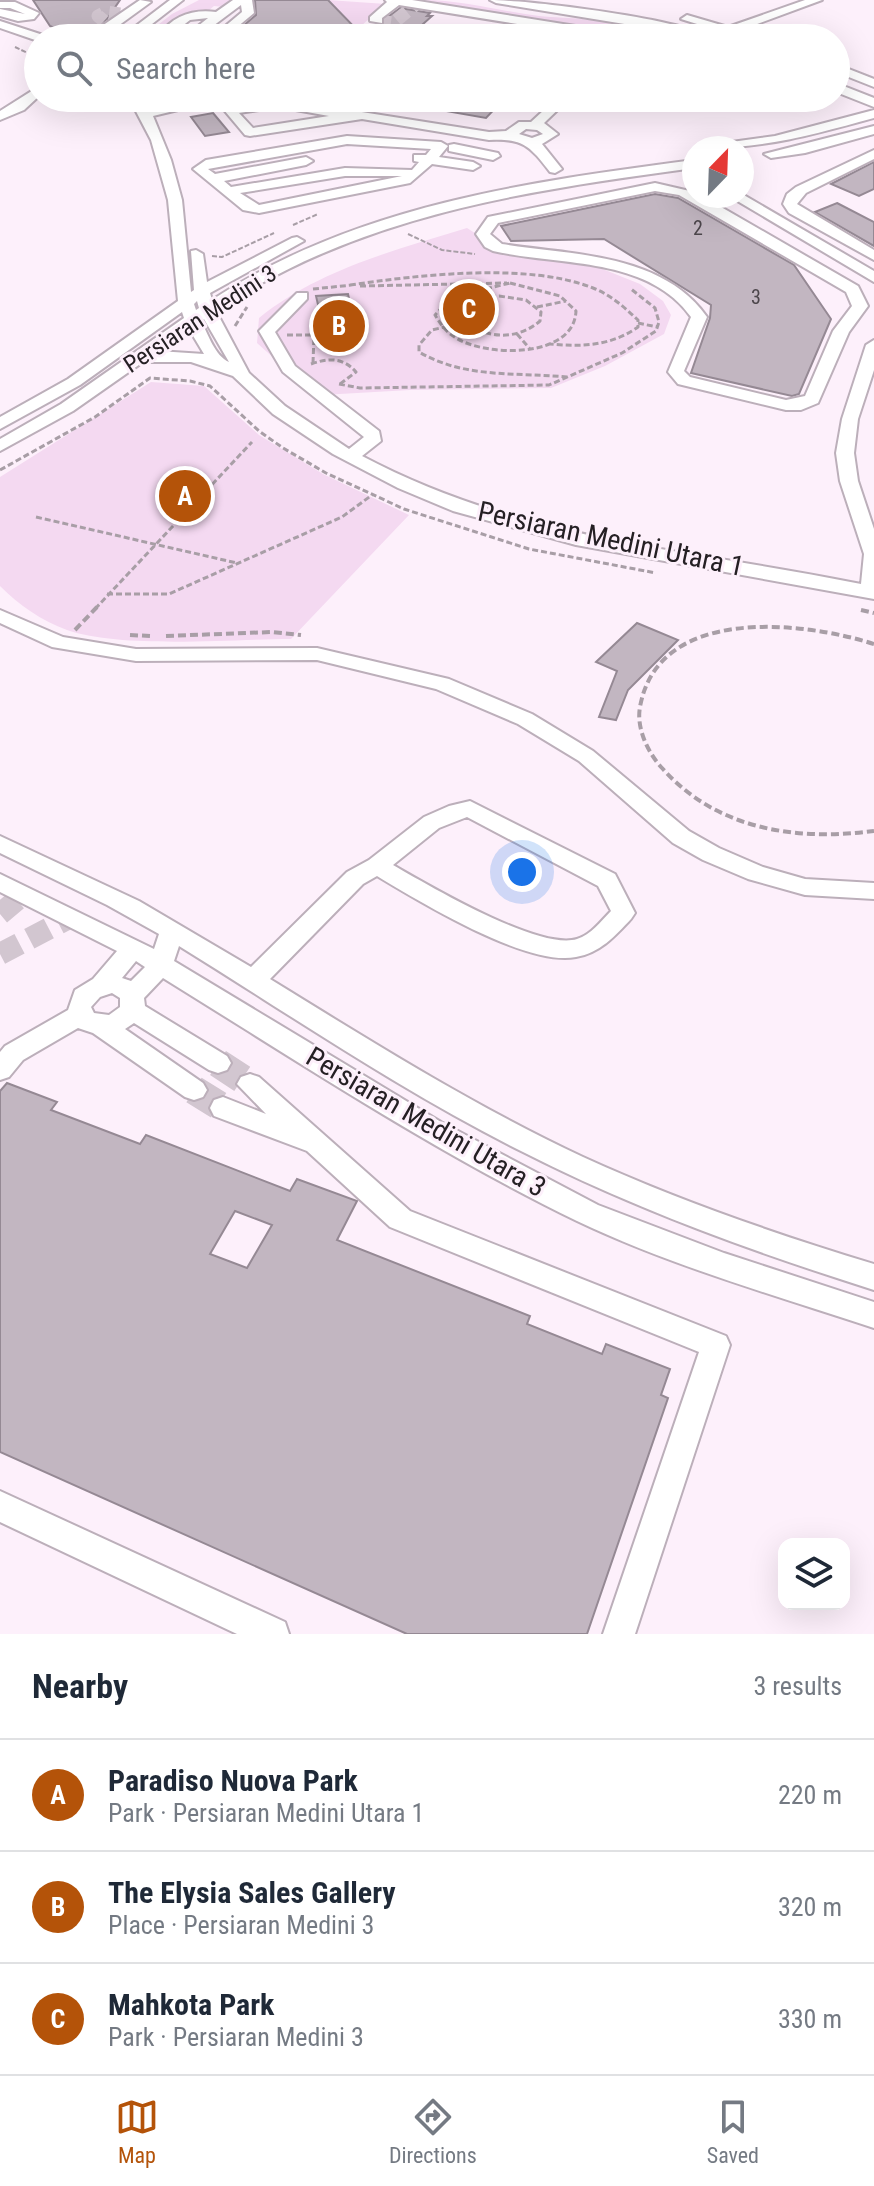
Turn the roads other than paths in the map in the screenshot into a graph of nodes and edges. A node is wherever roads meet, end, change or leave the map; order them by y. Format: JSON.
{"nodes":[{"id":1,"x":175,"y":0,"type":"edge"},
{"id":2,"x":243,"y":0,"type":"edge"},
{"id":3,"x":393,"y":0,"type":"edge"},
{"id":4,"x":496,"y":0,"type":"edge"},
{"id":5,"x":579,"y":0,"type":"edge"},
{"id":6,"x":816,"y":0,"type":"edge"},
{"id":7,"x":144,"y":3,"type":"junction"},
{"id":8,"x":0,"y":5,"type":"edge"},
{"id":9,"x":35,"y":11,"type":"junction"},
{"id":10,"x":0,"y":12,"type":"edge"},
{"id":11,"x":157,"y":14,"type":"junction"},
{"id":12,"x":213,"y":15,"type":"dead end"},
{"id":13,"x":600,"y":15,"type":"junction"},
{"id":14,"x":114,"y":21,"type":"junction"},
{"id":15,"x":378,"y":21,"type":"dead end"},
{"id":16,"x":0,"y":24,"type":"edge"},
{"id":17,"x":27,"y":24,"type":"edge"},
{"id":18,"x":118,"y":24,"type":"edge"},
{"id":19,"x":144,"y":24,"type":"tunnel mouth"},
{"id":20,"x":177,"y":24,"type":"edge"},
{"id":21,"x":209,"y":24,"type":"edge"},
{"id":22,"x":234,"y":24,"type":"edge"},
{"id":23,"x":539,"y":24,"type":"edge"},
{"id":24,"x":625,"y":24,"type":"edge"},
{"id":25,"x":644,"y":24,"type":"edge"},
{"id":26,"x":705,"y":24,"type":"edge"},
{"id":27,"x":748,"y":24,"type":"edge"},
{"id":28,"x":24,"y":26,"type":"edge"},
{"id":29,"x":0,"y":30,"type":"edge"},
{"id":30,"x":19,"y":30,"type":"junction"},
{"id":31,"x":24,"y":32,"type":"edge"},
{"id":32,"x":24,"y":41,"type":"edge"},
{"id":33,"x":850,"y":74,"type":"edge"},
{"id":34,"x":874,"y":83,"type":"edge"},
{"id":35,"x":850,"y":93,"type":"edge"},
{"id":36,"x":24,"y":103,"type":"edge"},
{"id":37,"x":874,"y":103,"type":"edge"},
{"id":38,"x":24,"y":105,"type":"edge"},
{"id":39,"x":19,"y":107,"type":"junction"},
{"id":40,"x":152,"y":112,"type":"edge"},
{"id":41,"x":231,"y":112,"type":"edge"},
{"id":42,"x":328,"y":112,"type":"edge"},
{"id":43,"x":549,"y":112,"type":"edge"},
{"id":44,"x":143,"y":114,"type":"joint"},
{"id":45,"x":874,"y":114,"type":"edge"},
{"id":46,"x":0,"y":116,"type":"edge"},
{"id":47,"x":350,"y":116,"type":"junction"},
{"id":48,"x":535,"y":125,"type":"junction"},
{"id":49,"x":874,"y":130,"type":"edge"},
{"id":50,"x":455,"y":131,"type":"junction"},
{"id":51,"x":512,"y":135,"type":"junction"},
{"id":52,"x":534,"y":142,"type":"junction"},
{"id":53,"x":754,"y":143,"type":"edge"},
{"id":54,"x":441,"y":146,"type":"junction"},
{"id":55,"x":682,"y":153,"type":"edge"},
{"id":56,"x":874,"y":154,"type":"edge"},
{"id":57,"x":493,"y":156,"type":"dead end"},
{"id":58,"x":754,"y":157,"type":"edge"},
{"id":59,"x":430,"y":159,"type":"junction"},
{"id":60,"x":473,"y":166,"type":"dead end"},
{"id":61,"x":682,"y":166,"type":"edge"},
{"id":62,"x":555,"y":169,"type":"junction"},
{"id":63,"x":652,"y":170,"type":"junction"},
{"id":64,"x":418,"y":172,"type":"junction"},
{"id":65,"x":682,"y":176,"type":"edge"},
{"id":66,"x":213,"y":179,"type":"junction"},
{"id":67,"x":229,"y":191,"type":"junction"},
{"id":68,"x":754,"y":207,"type":"edge"},
{"id":69,"x":180,"y":230,"type":"junction"},
{"id":70,"x":792,"y":230,"type":"junction"},
{"id":71,"x":766,"y":239,"type":"junction"},
{"id":72,"x":814,"y":243,"type":"junction"},
{"id":73,"x":789,"y":252,"type":"junction"},
{"id":74,"x":200,"y":255,"type":"junction"},
{"id":75,"x":874,"y":256,"type":"edge"},
{"id":76,"x":240,"y":268,"type":"junction"},
{"id":77,"x":874,"y":277,"type":"edge"},
{"id":78,"x":193,"y":296,"type":"junction"},
{"id":79,"x":302,"y":296,"type":"road end"},
{"id":80,"x":200,"y":315,"type":"junction"},
{"id":81,"x":874,"y":345,"type":"edge"},
{"id":82,"x":140,"y":358,"type":"junction"},
{"id":83,"x":217,"y":363,"type":"junction"},
{"id":84,"x":242,"y":375,"type":"junction"},
{"id":85,"x":0,"y":424,"type":"edge"},
{"id":86,"x":0,"y":446,"type":"edge"},
{"id":87,"x":351,"y":456,"type":"junction"},
{"id":88,"x":872,"y":593,"type":"edge"},
{"id":89,"x":0,"y":616,"type":"edge"},
{"id":90,"x":0,"y":844,"type":"edge"},
{"id":91,"x":377,"y":866,"type":"junction"},
{"id":92,"x":0,"y":882,"type":"edge"},
{"id":93,"x":96,"y":889,"type":"junction"},
{"id":94,"x":874,"y":891,"type":"edge"},
{"id":95,"x":73,"y":916,"type":"junction"},
{"id":96,"x":171,"y":932,"type":"junction"},
{"id":97,"x":133,"y":948,"type":"junction"},
{"id":98,"x":161,"y":965,"type":"junction"},
{"id":99,"x":253,"y":981,"type":"junction"},
{"id":100,"x":102,"y":985,"type":"junction"},
{"id":101,"x":132,"y":1003,"type":"junction"},
{"id":102,"x":91,"y":1020,"type":"junction"},
{"id":103,"x":218,"y":1063,"type":"tunnel mouth"},
{"id":104,"x":0,"y":1070,"type":"edge"},
{"id":105,"x":250,"y":1084,"type":"tunnel mouth"},
{"id":106,"x":194,"y":1090,"type":"tunnel mouth"},
{"id":107,"x":223,"y":1108,"type":"tunnel mouth"},
{"id":108,"x":317,"y":1146,"type":"junction"},
{"id":109,"x":874,"y":1277,"type":"edge"},
{"id":110,"x":874,"y":1315,"type":"edge"},
{"id":111,"x":0,"y":1506,"type":"edge"},
{"id":112,"x":273,"y":1634,"type":"edge"},
{"id":113,"x":619,"y":1634,"type":"edge"}],
"edges":[{"from":1,"to":7,"type":"street"},
{"from":1,"to":11,"type":"street"},
{"from":2,"to":21,"type":"street"},
{"from":2,"to":22,"type":"street"},
{"from":3,"to":15,"type":"street"},
{"from":3,"to":23,"type":"street"},
{"from":4,"to":13,"type":"street"},
{"from":5,"to":26,"type":"street"},
{"from":6,"to":27,"type":"street"},
{"from":7,"to":11,"type":"street"},
{"from":7,"to":14,"type":"street"},
{"from":8,"to":9,"type":"street"},
{"from":9,"to":10,"type":"street"},
{"from":9,"to":17,"type":"street"},
{"from":11,"to":14,"type":"street"},
{"from":11,"to":19,"type":"street"},
{"from":12,"to":20,"type":"street"},
{"from":13,"to":24,"type":"street"},
{"from":13,"to":25,"type":"street"},
{"from":14,"to":18,"type":"street"},
{"from":16,"to":30,"type":"street"},
{"from":28,"to":30,"type":"street"},
{"from":29,"to":32,"type":"street"},
{"from":30,"to":31,"type":"street"},
{"from":33,"to":34,"type":"street"},
{"from":35,"to":37,"type":"street"},
{"from":36,"to":39,"type":"street"},
{"from":38,"to":39,"type":"street"},
{"from":39,"to":46,"type":"street"},
{"from":40,"to":44,"type":"street"},
{"from":41,"to":47,"type":"street"},
{"from":42,"to":47,"type":"street"},
{"from":43,"to":48,"type":"street"},
{"from":44,"to":69,"type":"street","name":"Persiaran Medini Utara 1"},
{"from":45,"to":53,"type":"street"},
{"from":47,"to":50,"type":"street"},
{"from":48,"to":51,"type":"street"},
{"from":48,"to":52,"type":"street"},
{"from":49,"to":58,"type":"street"},
{"from":50,"to":51,"type":"street"},
{"from":50,"to":54,"type":"street"},
{"from":51,"to":52,"type":"street"},
{"from":52,"to":62,"type":"street"},
{"from":54,"to":57,"type":"street"},
{"from":54,"to":59,"type":"street"},
{"from":54,"to":66,"type":"street"},
{"from":55,"to":62,"type":"street","name":"Persiaran Medini 3"},
{"from":56,"to":75,"type":"street"},
{"from":59,"to":60,"type":"street"},
{"from":59,"to":64,"type":"street"},
{"from":59,"to":66,"type":"street"},
{"from":61,"to":63,"type":"street","name":"Persiaran Medini 3"},
{"from":62,"to":76,"type":"street","name":"Persiaran Medini 3"},
{"from":63,"to":65,"type":"street"},
{"from":63,"to":80,"type":"street","name":"Persiaran Medini 3"},
{"from":64,"to":67,"type":"street"},
{"from":64,"to":67,"type":"street"},
{"from":66,"to":67,"type":"street"},
{"from":68,"to":70,"type":"street"},
{"from":69,"to":74,"type":"street","name":"Persiaran Medini Utara 1"},
{"from":69,"to":78,"type":"street","name":"Persiaran Medini Utara 1"},
{"from":70,"to":71,"type":"street"},
{"from":70,"to":72,"type":"street"},
{"from":71,"to":73,"type":"street"},
{"from":71,"to":73,"type":"street"},
{"from":72,"to":73,"type":"street"},
{"from":72,"to":77,"type":"street"},
{"from":74,"to":76,"type":"street"},
{"from":74,"to":78,"type":"street","name":"Persiaran Medini Utara 1"},
{"from":76,"to":78,"type":"street","name":"Persiaran Medini 3"},
{"from":78,"to":80,"type":"street","name":"Persiaran Medini Utara 1"},
{"from":78,"to":85,"type":"street","name":"Persiaran Medini 3"},
{"from":79,"to":87,"type":"street"},
{"from":80,"to":82,"type":"street","name":"Persiaran Medini 3"},
{"from":80,"to":83,"type":"street","name":"Persiaran Medini Utara 1"},
{"from":80,"to":84,"type":"street","name":"Persiaran Medini Utara 1"},
{"from":81,"to":88,"type":"street"},
{"from":82,"to":83,"type":"street"},
{"from":82,"to":86,"type":"street","name":"Persiaran Medini 3"},
{"from":83,"to":84,"type":"street","name":"Persiaran Medini Utara 1"},
{"from":84,"to":87,"type":"street","name":"Persiaran Medini Utara 1"},
{"from":87,"to":88,"type":"street","name":"Persiaran Medini Utara 1"},
{"from":89,"to":94,"type":"street"},
{"from":90,"to":93,"type":"street","name":"Persiaran Medini Utara 3"},
{"from":91,"to":91,"type":"street"},
{"from":91,"to":99,"type":"street"},
{"from":92,"to":95,"type":"street","name":"Persiaran Medini Utara 3"},
{"from":93,"to":95,"type":"street"},
{"from":93,"to":96,"type":"street","name":"Persiaran Medini Utara 3"},
{"from":95,"to":97,"type":"street","name":"Persiaran Medini Utara 3"},
{"from":96,"to":98,"type":"street"},
{"from":96,"to":99,"type":"street","name":"Persiaran Medini Utara 3"},
{"from":97,"to":98,"type":"street","name":"Persiaran Medini Utara 3"},
{"from":97,"to":100,"type":"street"},
{"from":98,"to":101,"type":"street"},
{"from":98,"to":110,"type":"street","name":"Persiaran Medini Utara 3"},
{"from":99,"to":109,"type":"street","name":"Persiaran Medini Utara 3"},
{"from":100,"to":101,"type":"street"},
{"from":100,"to":102,"type":"street"},
{"from":101,"to":102,"type":"street"},
{"from":101,"to":103,"type":"street"},
{"from":102,"to":104,"type":"street"},
{"from":102,"to":106,"type":"street"},
{"from":105,"to":108,"type":"street"},
{"from":107,"to":108,"type":"street"},
{"from":108,"to":113,"type":"street"},
{"from":111,"to":112,"type":"street"}]}
